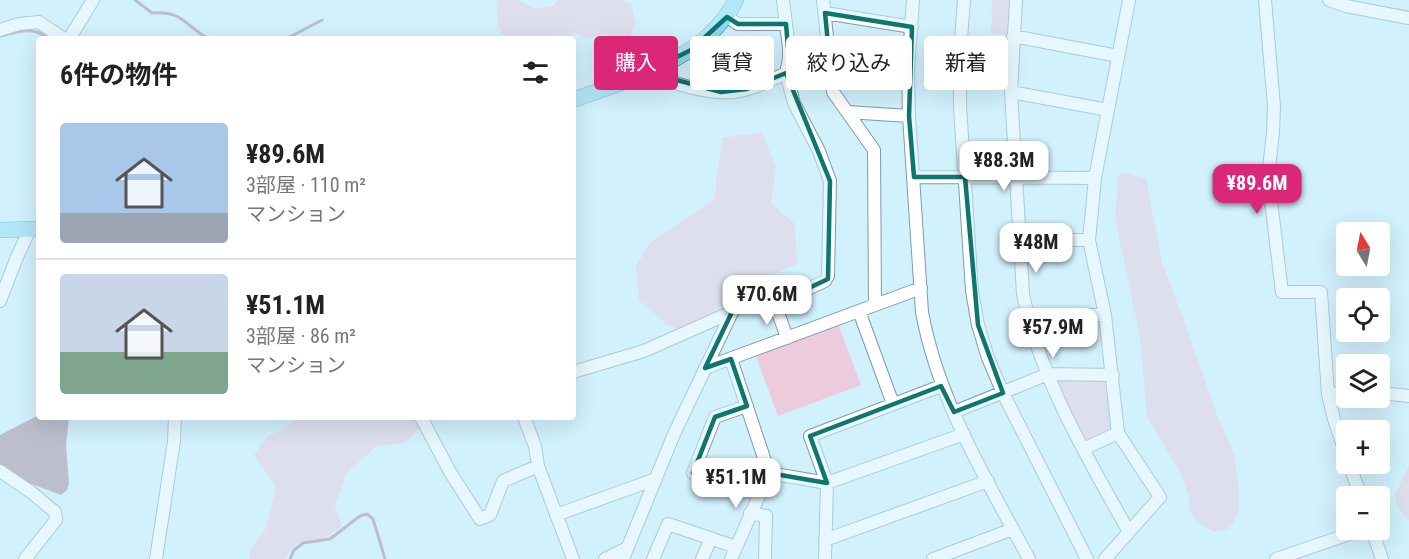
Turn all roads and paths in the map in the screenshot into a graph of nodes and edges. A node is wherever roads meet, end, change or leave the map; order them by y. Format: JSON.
{"nodes":[{"id":1,"x":93,"y":0,"type":"edge"},
{"id":2,"x":736,"y":0,"type":"edge"},
{"id":3,"x":783,"y":0,"type":"edge"},
{"id":4,"x":823,"y":0,"type":"edge"},
{"id":5,"x":913,"y":0,"type":"edge"},
{"id":6,"x":964,"y":0,"type":"edge"},
{"id":7,"x":1016,"y":0,"type":"edge"},
{"id":8,"x":1127,"y":0,"type":"edge"},
{"id":9,"x":1265,"y":0,"type":"edge"},
{"id":10,"x":1329,"y":0,"type":"edge"},
{"id":11,"x":825,"y":13,"type":"junction"},
{"id":12,"x":727,"y":17,"type":"junction"},
{"id":13,"x":1409,"y":18,"type":"edge"},
{"id":14,"x":786,"y":24,"type":"junction"},
{"id":15,"x":912,"y":27,"type":"junction"},
{"id":16,"x":0,"y":30,"type":"edge"},
{"id":17,"x":60,"y":36,"type":"edge"},
{"id":18,"x":71,"y":36,"type":"edge"},
{"id":19,"x":787,"y":36,"type":"edge"},
{"id":20,"x":827,"y":36,"type":"edge"},
{"id":21,"x":911,"y":36,"type":"edge"},
{"id":22,"x":1013,"y":36,"type":"junction"},
{"id":23,"x":678,"y":56,"type":"edge"},
{"id":24,"x":1118,"y":56,"type":"junction"},
{"id":25,"x":786,"y":74,"type":"edge"},
{"id":26,"x":678,"y":83,"type":"edge"},
{"id":27,"x":599,"y":90,"type":"edge"},
{"id":28,"x":790,"y":90,"type":"edge"},
{"id":29,"x":833,"y":90,"type":"edge"},
{"id":30,"x":908,"y":90,"type":"edge"},
{"id":31,"x":1011,"y":92,"type":"junction"},
{"id":32,"x":576,"y":99,"type":"edge"},
{"id":33,"x":1108,"y":110,"type":"junction"},
{"id":34,"x":846,"y":112,"type":"junction"},
{"id":35,"x":909,"y":116,"type":"junction"},
{"id":36,"x":914,"y":177,"type":"junction"},
{"id":37,"x":965,"y":177,"type":"junction"},
{"id":38,"x":1016,"y":177,"type":"junction"},
{"id":39,"x":1095,"y":178,"type":"junction"},
{"id":40,"x":35,"y":229,"type":"edge"},
{"id":41,"x":0,"y":230,"type":"edge"},
{"id":42,"x":1019,"y":240,"type":"junction"},
{"id":43,"x":1089,"y":240,"type":"junction"},
{"id":44,"x":921,"y":288,"type":"junction"},
{"id":45,"x":0,"y":301,"type":"edge"},
{"id":46,"x":775,"y":304,"type":"junction"},
{"id":47,"x":875,"y":305,"type":"junction"},
{"id":48,"x":860,"y":311,"type":"junction"},
{"id":49,"x":730,"y":315,"type":"junction"},
{"id":50,"x":1027,"y":315,"type":"junction"},
{"id":51,"x":1105,"y":315,"type":"junction"},
{"id":52,"x":787,"y":338,"type":"junction"},
{"id":53,"x":731,"y":359,"type":"junction"},
{"id":54,"x":705,"y":368,"type":"junction"},
{"id":55,"x":576,"y":371,"type":"edge"},
{"id":56,"x":1048,"y":374,"type":"junction"},
{"id":57,"x":1113,"y":375,"type":"junction"},
{"id":58,"x":941,"y":386,"type":"junction"},
{"id":59,"x":1003,"y":393,"type":"junction"},
{"id":60,"x":1328,"y":394,"type":"junction"},
{"id":61,"x":1336,"y":394,"type":"edge"},
{"id":62,"x":1390,"y":394,"type":"edge"},
{"id":63,"x":1409,"y":396,"type":"edge"},
{"id":64,"x":893,"y":404,"type":"junction"},
{"id":65,"x":747,"y":406,"type":"junction"},
{"id":66,"x":954,"y":412,"type":"junction"},
{"id":67,"x":175,"y":420,"type":"edge"},
{"id":68,"x":423,"y":420,"type":"edge"},
{"id":69,"x":525,"y":420,"type":"edge"},
{"id":70,"x":1336,"y":425,"type":"edge"},
{"id":71,"x":1118,"y":433,"type":"junction"},
{"id":72,"x":964,"y":434,"type":"junction"},
{"id":73,"x":1083,"y":449,"type":"junction"},
{"id":74,"x":538,"y":466,"type":"junction"},
{"id":75,"x":0,"y":471,"type":"edge"},
{"id":76,"x":769,"y":473,"type":"junction"},
{"id":77,"x":656,"y":479,"type":"junction"},
{"id":78,"x":988,"y":481,"type":"junction"},
{"id":79,"x":827,"y":483,"type":"junction"},
{"id":80,"x":758,"y":494,"type":"junction"},
{"id":81,"x":750,"y":513,"type":"junction"},
{"id":82,"x":556,"y":515,"type":"junction"},
{"id":83,"x":1013,"y":529,"type":"junction"},
{"id":84,"x":1129,"y":532,"type":"junction"},
{"id":85,"x":711,"y":538,"type":"junction"},
{"id":86,"x":1336,"y":539,"type":"edge"},
{"id":87,"x":825,"y":540,"type":"junction"},
{"id":88,"x":1375,"y":540,"type":"edge"},
{"id":89,"x":736,"y":547,"type":"junction"},
{"id":90,"x":625,"y":554,"type":"edge"},
{"id":91,"x":25,"y":559,"type":"edge"},
{"id":92,"x":156,"y":559,"type":"edge"},
{"id":93,"x":573,"y":559,"type":"edge"},
{"id":94,"x":605,"y":559,"type":"edge"},
{"id":95,"x":653,"y":559,"type":"edge"},
{"id":96,"x":702,"y":559,"type":"edge"},
{"id":97,"x":731,"y":559,"type":"edge"},
{"id":98,"x":765,"y":559,"type":"edge"},
{"id":99,"x":825,"y":559,"type":"edge"},
{"id":100,"x":933,"y":559,"type":"edge"},
{"id":101,"x":1029,"y":559,"type":"edge"},
{"id":102,"x":1087,"y":559,"type":"edge"},
{"id":103,"x":1105,"y":559,"type":"edge"},
{"id":104,"x":1276,"y":559,"type":"edge"},
{"id":105,"x":1382,"y":559,"type":"edge"}],
"edges":[{"from":1,"to":18,"type":"street"},
{"from":2,"to":12,"type":"main road"},
{"from":3,"to":14,"type":"street"},
{"from":4,"to":11,"type":"street"},
{"from":5,"to":15,"type":"street"},
{"from":6,"to":37,"type":"street"},
{"from":7,"to":22,"type":"street"},
{"from":8,"to":24,"type":"street"},
{"from":9,"to":60,"type":"street"},
{"from":10,"to":13,"type":"street"},
{"from":11,"to":15,"type":"street"},
{"from":11,"to":20,"type":"street"},
{"from":12,"to":14,"type":"street"},
{"from":12,"to":23,"type":"main road"},
{"from":14,"to":19,"type":"street"},
{"from":15,"to":21,"type":"street"},
{"from":16,"to":17,"type":"street"},
{"from":22,"to":24,"type":"street"},
{"from":22,"to":31,"type":"street"},
{"from":24,"to":33,"type":"street"},
{"from":25,"to":26,"type":"street"},
{"from":27,"to":32,"type":"main road"},
{"from":28,"to":46,"type":"street"},
{"from":29,"to":34,"type":"street"},
{"from":30,"to":35,"type":"street"},
{"from":31,"to":33,"type":"street"},
{"from":31,"to":38,"type":"street"},
{"from":33,"to":39,"type":"street"},
{"from":34,"to":35,"type":"street"},
{"from":34,"to":47,"type":"street"},
{"from":35,"to":36,"type":"street"},
{"from":36,"to":37,"type":"street"},
{"from":36,"to":44,"type":"street"},
{"from":37,"to":38,"type":"street"},
{"from":37,"to":59,"type":"street"},
{"from":38,"to":39,"type":"street"},
{"from":38,"to":42,"type":"street"},
{"from":39,"to":43,"type":"street"},
{"from":40,"to":41,"type":"main road"},
{"from":40,"to":45,"type":"street"},
{"from":42,"to":43,"type":"street"},
{"from":42,"to":50,"type":"street"},
{"from":43,"to":51,"type":"street"},
{"from":44,"to":47,"type":"street"},
{"from":44,"to":58,"type":"street"},
{"from":46,"to":49,"type":"street"},
{"from":46,"to":52,"type":"street"},
{"from":47,"to":48,"type":"street"},
{"from":48,"to":52,"type":"street"},
{"from":48,"to":64,"type":"street"},
{"from":49,"to":54,"type":"street"},
{"from":49,"to":55,"type":"street"},
{"from":50,"to":51,"type":"street"},
{"from":50,"to":56,"type":"street"},
{"from":51,"to":57,"type":"street"},
{"from":52,"to":53,"type":"street"},
{"from":53,"to":54,"type":"street"},
{"from":53,"to":65,"type":"street"},
{"from":54,"to":77,"type":"street"},
{"from":56,"to":57,"type":"street"},
{"from":56,"to":59,"type":"street"},
{"from":56,"to":73,"type":"street"},
{"from":57,"to":71,"type":"street"},
{"from":58,"to":64,"type":"street"},
{"from":58,"to":66,"type":"street"},
{"from":59,"to":66,"type":"street"},
{"from":59,"to":102,"type":"street"},
{"from":60,"to":61,"type":"street"},
{"from":60,"to":70,"type":"street"},
{"from":62,"to":63,"type":"street"},
{"from":64,"to":79,"type":"street"},
{"from":65,"to":76,"type":"street"},
{"from":65,"to":80,"type":"street"},
{"from":66,"to":72,"type":"street"},
{"from":67,"to":92,"type":"street"},
{"from":68,"to":74,"type":"street"},
{"from":69,"to":74,"type":"street"},
{"from":71,"to":73,"type":"street"},
{"from":71,"to":84,"type":"street"},
{"from":72,"to":78,"type":"street"},
{"from":72,"to":79,"type":"street"},
{"from":73,"to":84,"type":"street"},
{"from":74,"to":82,"type":"street"},
{"from":75,"to":91,"type":"street"},
{"from":76,"to":79,"type":"street"},
{"from":76,"to":80,"type":"street"},
{"from":77,"to":82,"type":"street"},
{"from":77,"to":90,"type":"street"},
{"from":78,"to":83,"type":"street"},
{"from":78,"to":87,"type":"street"},
{"from":79,"to":87,"type":"street"},
{"from":80,"to":81,"type":"street"},
{"from":81,"to":89,"type":"street"},
{"from":81,"to":98,"type":"street"},
{"from":82,"to":93,"type":"street"},
{"from":83,"to":100,"type":"street"},
{"from":83,"to":101,"type":"street"},
{"from":84,"to":103,"type":"street"},
{"from":85,"to":89,"type":"street"},
{"from":85,"to":95,"type":"street"},
{"from":85,"to":96,"type":"street"},
{"from":86,"to":104,"type":"street"},
{"from":87,"to":99,"type":"street"},
{"from":88,"to":105,"type":"street"},
{"from":89,"to":97,"type":"street"},
{"from":90,"to":94,"type":"street"}]}
